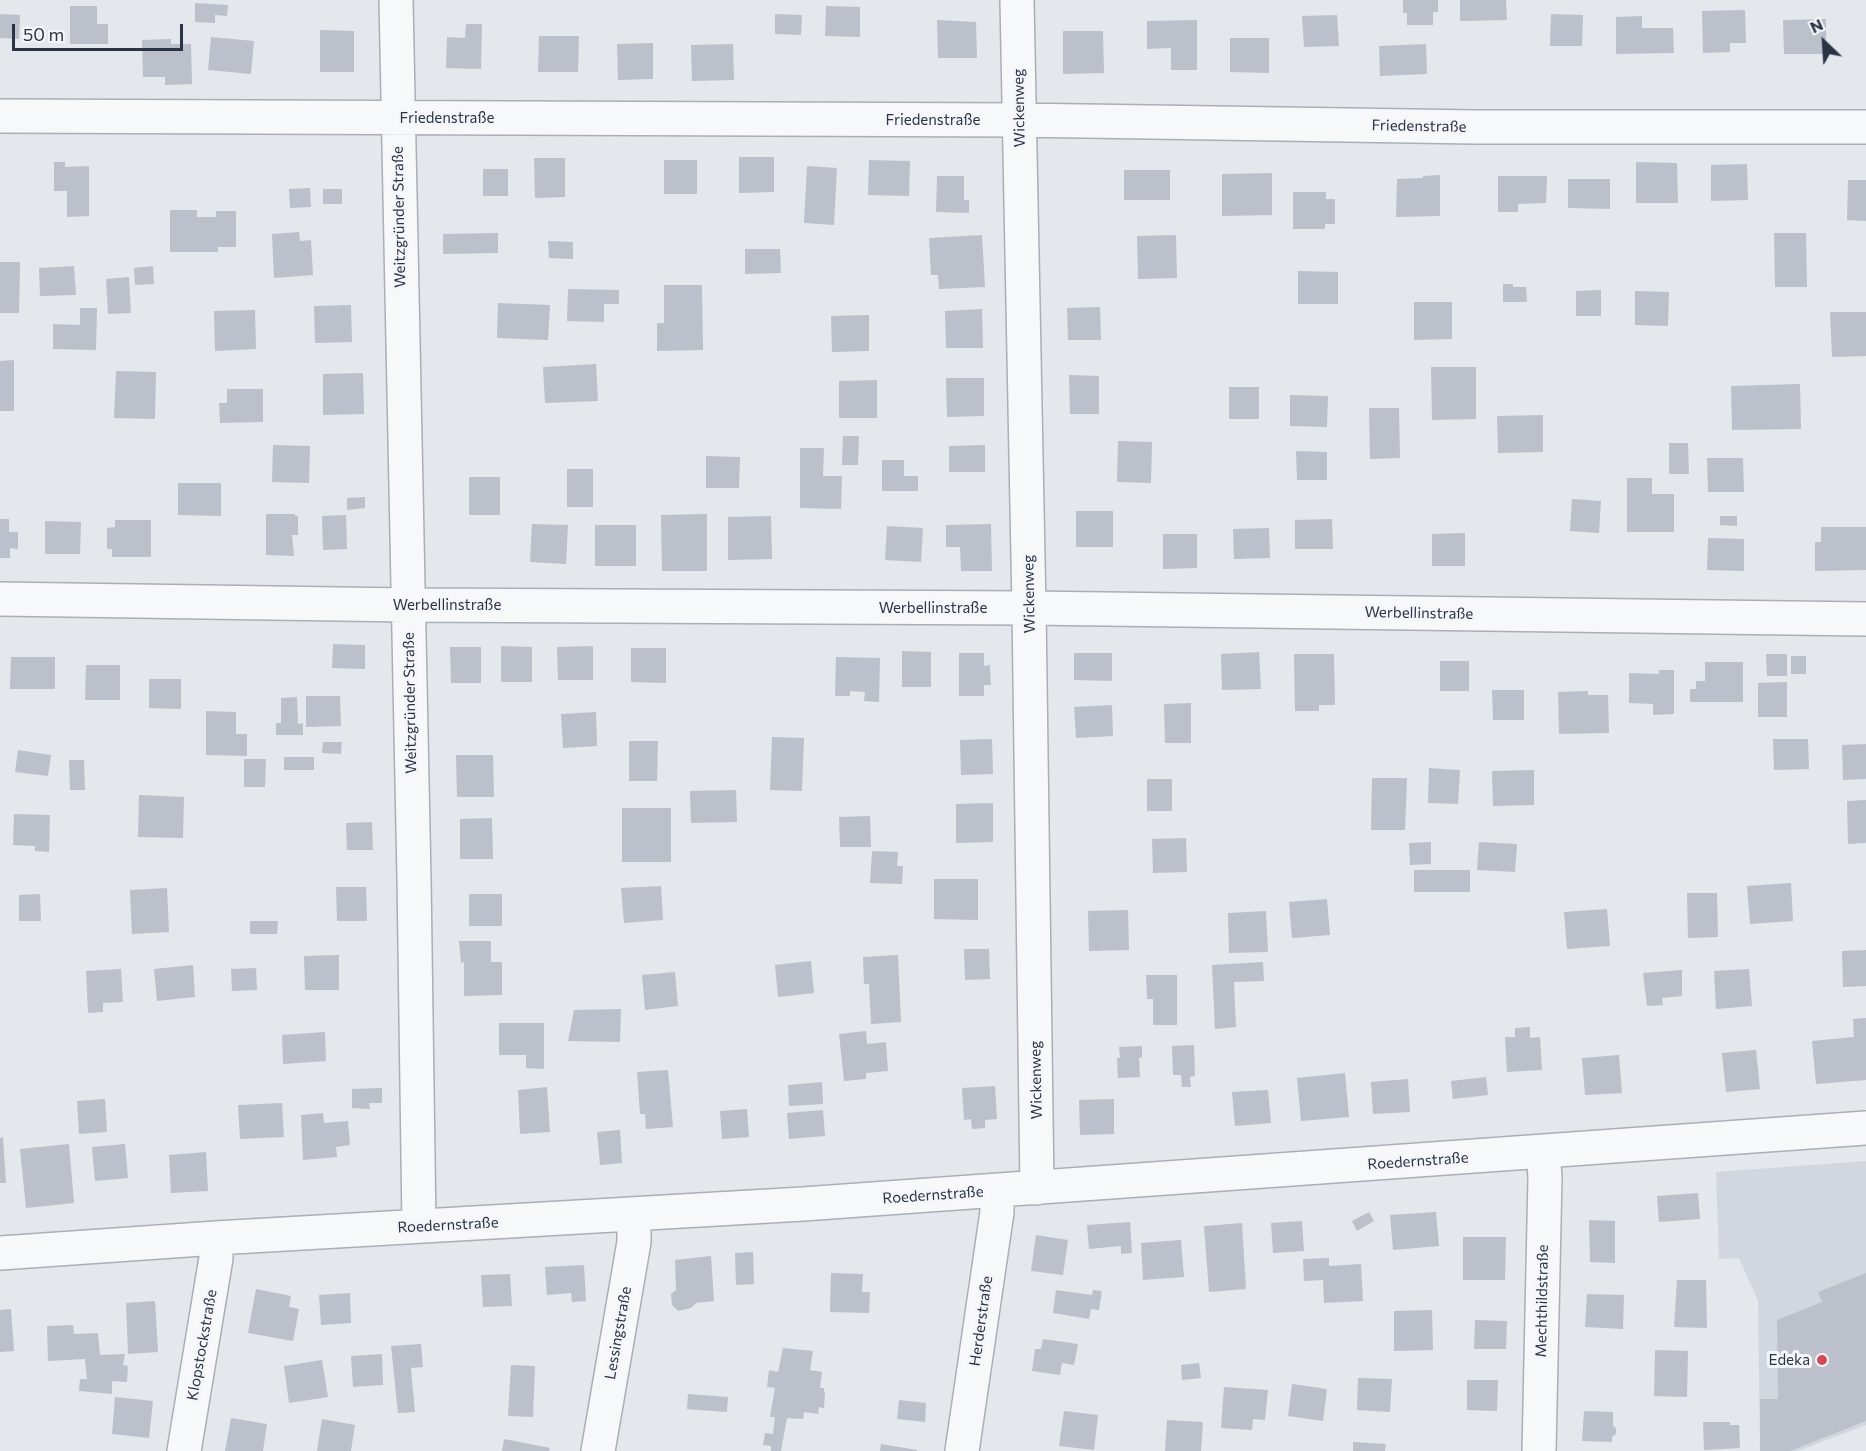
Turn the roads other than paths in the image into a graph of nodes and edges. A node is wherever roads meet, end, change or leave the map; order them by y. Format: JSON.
{"nodes":[{"id":1,"x":396,"y":0,"type":"edge"},
{"id":2,"x":1017,"y":0,"type":"edge"},
{"id":3,"x":0,"y":116,"type":"edge"},
{"id":4,"x":397,"y":118,"type":"junction"},
{"id":5,"x":1019,"y":120,"type":"junction"},
{"id":6,"x":1866,"y":127,"type":"edge"},
{"id":7,"x":0,"y":599,"type":"edge"},
{"id":8,"x":407,"y":605,"type":"junction"},
{"id":9,"x":1029,"y":608,"type":"junction"},
{"id":10,"x":1866,"y":619,"type":"edge"},
{"id":11,"x":1866,"y":1128,"type":"edge"},
{"id":12,"x":1543,"y":1152,"type":"junction"},
{"id":13,"x":1037,"y":1188,"type":"junction"},
{"id":14,"x":997,"y":1191,"type":"junction"},
{"id":15,"x":634,"y":1215,"type":"junction"},
{"id":16,"x":419,"y":1226,"type":"junction"},
{"id":17,"x":216,"y":1238,"type":"junction"},
{"id":18,"x":0,"y":1254,"type":"edge"},
{"id":19,"x":183,"y":1451,"type":"edge"},
{"id":20,"x":598,"y":1451,"type":"edge"},
{"id":21,"x":962,"y":1451,"type":"edge"},
{"id":22,"x":1539,"y":1451,"type":"edge"}],
"edges":[{"from":1,"to":4,"type":"street","name":"Weitzgründer Straße"},
{"from":2,"to":5,"type":"street","name":"Wickenweg"},
{"from":3,"to":4,"type":"street","name":"Friedenstraße"},
{"from":4,"to":5,"type":"street","name":"Friedenstraße"},
{"from":4,"to":8,"type":"street","name":"Weitzgründer Straße"},
{"from":5,"to":6,"type":"street","name":"Friedenstraße"},
{"from":5,"to":9,"type":"street","name":"Wickenweg"},
{"from":7,"to":8,"type":"street","name":"Werbellinstraße"},
{"from":8,"to":9,"type":"street","name":"Werbellinstraße"},
{"from":8,"to":16,"type":"street","name":"Weitzgründer Straße"},
{"from":9,"to":10,"type":"street","name":"Werbellinstraße"},
{"from":9,"to":13,"type":"street","name":"Wickenweg"},
{"from":11,"to":12,"type":"street","name":"Roedernstraße"},
{"from":12,"to":13,"type":"street","name":"Roedernstraße"},
{"from":12,"to":22,"type":"street","name":"Mechthildstraße"},
{"from":13,"to":14,"type":"street","name":"Roedernstraße"},
{"from":14,"to":15,"type":"street","name":"Roedernstraße"},
{"from":14,"to":21,"type":"street","name":"Herderstraße"},
{"from":15,"to":16,"type":"street","name":"Roedernstraße"},
{"from":15,"to":20,"type":"street","name":"Lessingstraße"},
{"from":16,"to":17,"type":"street","name":"Roedernstraße"},
{"from":17,"to":18,"type":"street","name":"Roedernstraße"},
{"from":17,"to":19,"type":"street","name":"Klopstockstraße"}]}
